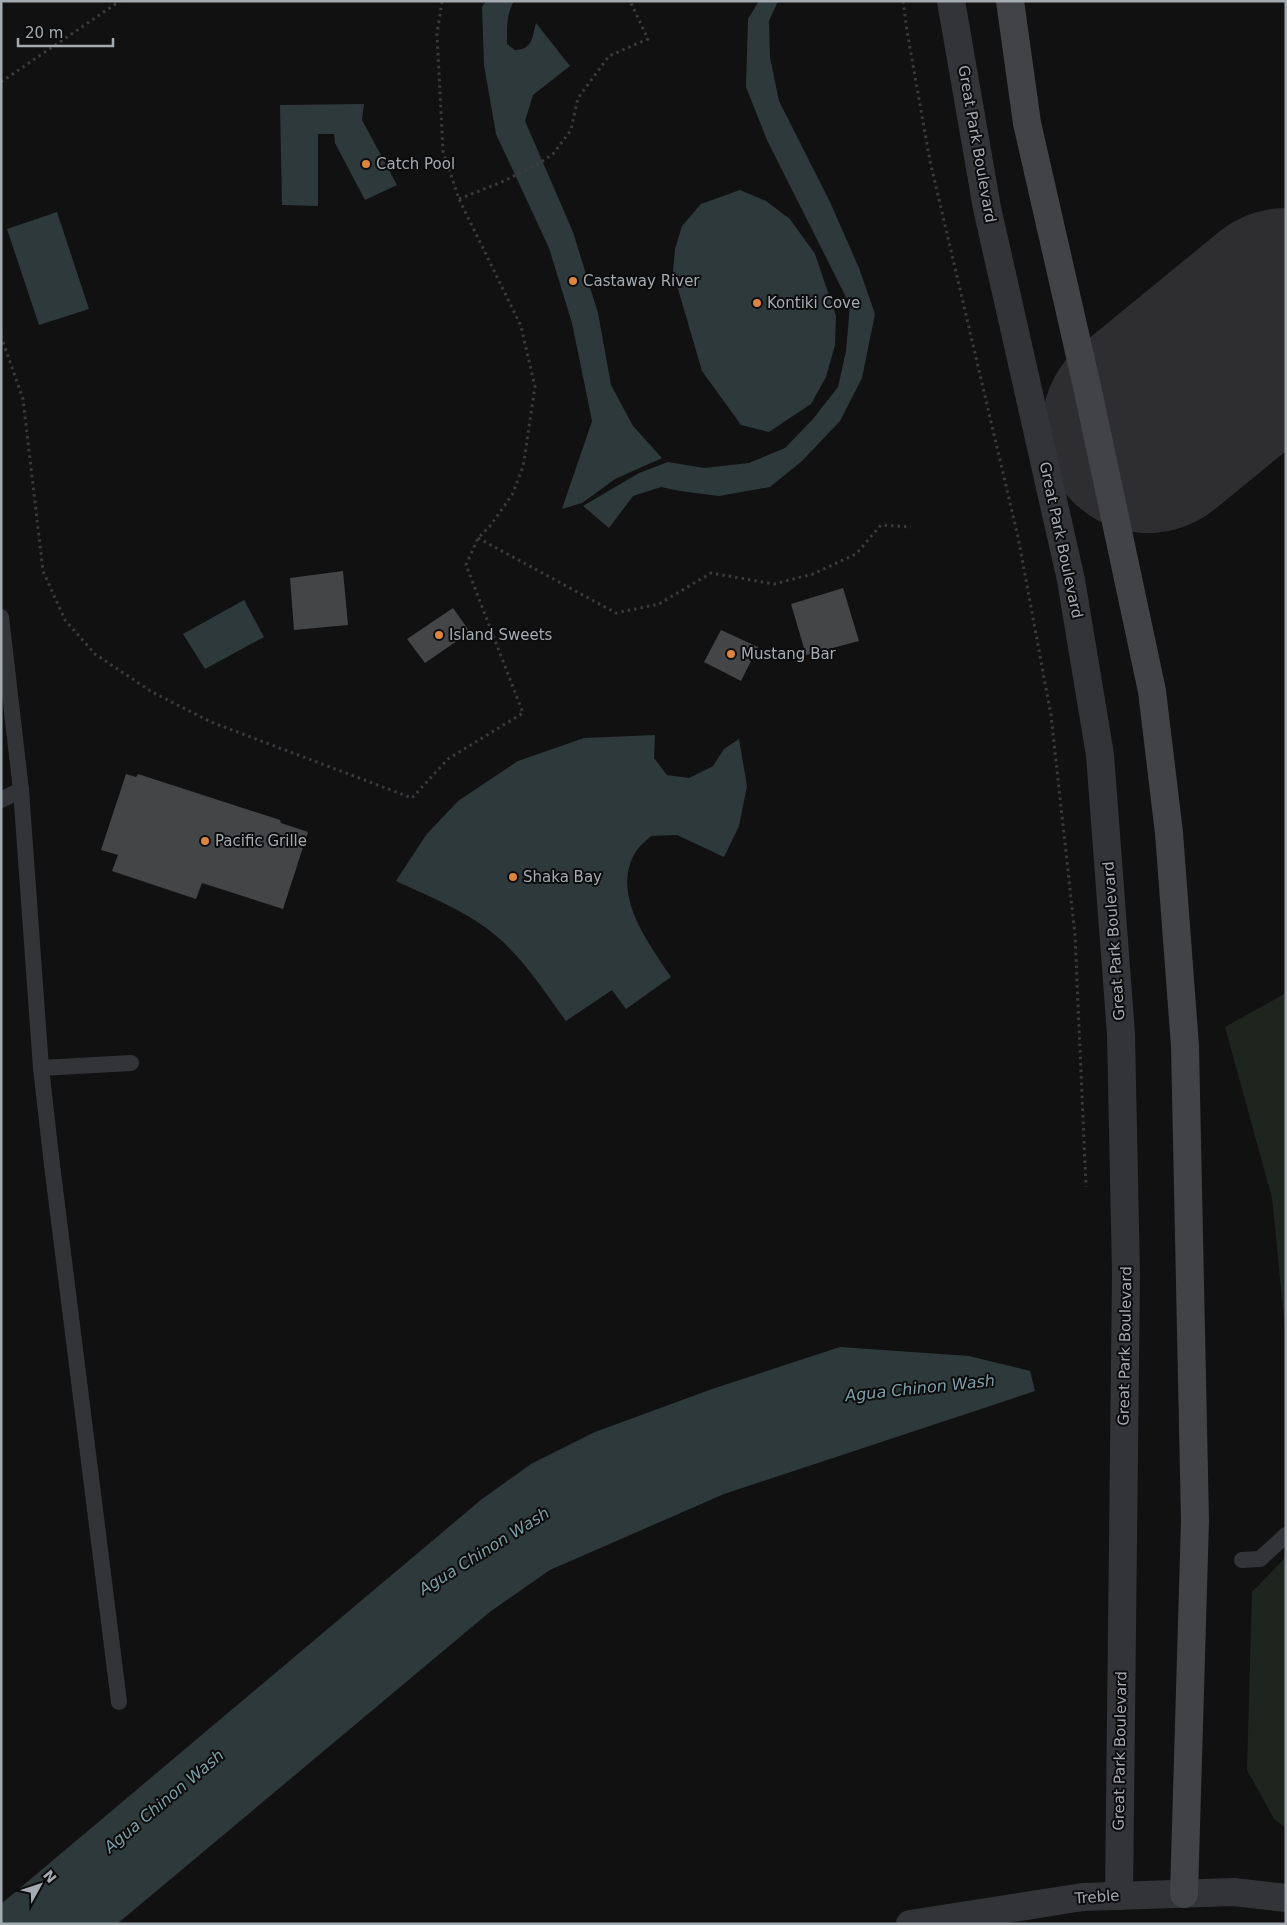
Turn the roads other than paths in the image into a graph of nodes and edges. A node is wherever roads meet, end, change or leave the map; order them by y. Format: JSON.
{"nodes":[{"id":1,"x":952,"y":1,"type":"edge"},
{"id":2,"x":1010,"y":1,"type":"edge"},
{"id":3,"x":1,"y":617,"type":"edge"},
{"id":4,"x":21,"y":790,"type":"junction"},
{"id":5,"x":1,"y":800,"type":"edge"},
{"id":6,"x":131,"y":1063,"type":"dead end"},
{"id":7,"x":41,"y":1068,"type":"junction"},
{"id":8,"x":1286,"y":1535,"type":"edge"},
{"id":9,"x":1242,"y":1560,"type":"dead end"},
{"id":10,"x":119,"y":1702,"type":"dead end"},
{"id":11,"x":1184,"y":1894,"type":"junction"},
{"id":12,"x":1119,"y":1896,"type":"junction"},
{"id":13,"x":1286,"y":1898,"type":"edge"},
{"id":14,"x":910,"y":1924,"type":"edge"}],
"edges":[{"from":1,"to":12,"type":"street","name":"Great Park Boulevard"},
{"from":2,"to":11,"type":"main road"},
{"from":3,"to":4,"type":"lane"},
{"from":4,"to":5,"type":"lane"},
{"from":4,"to":7,"type":"lane"},
{"from":6,"to":7,"type":"lane"},
{"from":7,"to":10,"type":"lane"},
{"from":8,"to":9,"type":"lane"},
{"from":11,"to":12,"type":"street","name":"Treble"},
{"from":11,"to":13,"type":"street","name":"Treble"},
{"from":12,"to":14,"type":"street","name":"Treble"}]}
